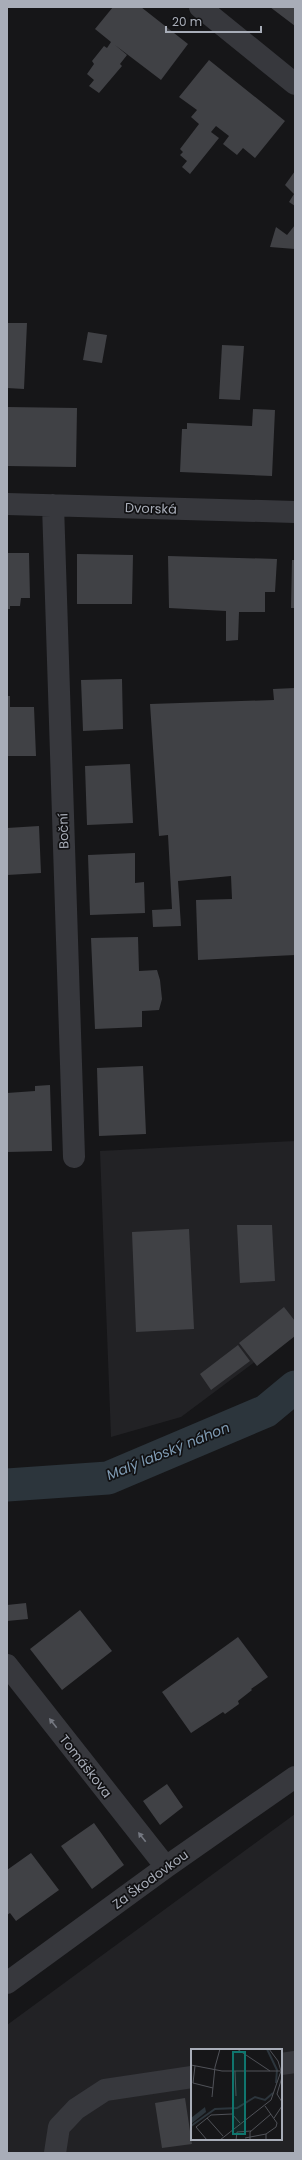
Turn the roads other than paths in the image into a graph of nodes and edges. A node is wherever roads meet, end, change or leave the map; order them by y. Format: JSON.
{"nodes":[{"id":1,"x":200,"y":7,"type":"edge"},
{"id":2,"x":295,"y":84,"type":"edge"},
{"id":3,"x":7,"y":504,"type":"edge"},
{"id":4,"x":53,"y":505,"type":"junction"},
{"id":5,"x":295,"y":512,"type":"edge"},
{"id":6,"x":74,"y":1158,"type":"dead end"},
{"id":7,"x":7,"y":1665,"type":"edge"},
{"id":8,"x":295,"y":1777,"type":"edge"},
{"id":9,"x":166,"y":1867,"type":"junction"},
{"id":10,"x":7,"y":1983,"type":"edge"},
{"id":11,"x":295,"y":2062,"type":"edge"},
{"id":12,"x":282,"y":2064,"type":"edge"},
{"id":13,"x":191,"y":2077,"type":"edge"},
{"id":14,"x":55,"y":2153,"type":"edge"}],
"edges":[{"from":1,"to":2,"type":"street"},
{"from":3,"to":4,"type":"street","name":"Dvorská"},
{"from":4,"to":5,"type":"street","name":"Dvorská"},
{"from":4,"to":6,"type":"street","name":"Boční"},
{"from":9,"to":7,"type":"street","name":"Tomáškova","one_way":true},
{"from":8,"to":9,"type":"street","name":"Za Škodovkou"},
{"from":9,"to":10,"type":"street","name":"Za Škodovkou"},
{"from":11,"to":12,"type":"street"},
{"from":13,"to":14,"type":"street"}]}
